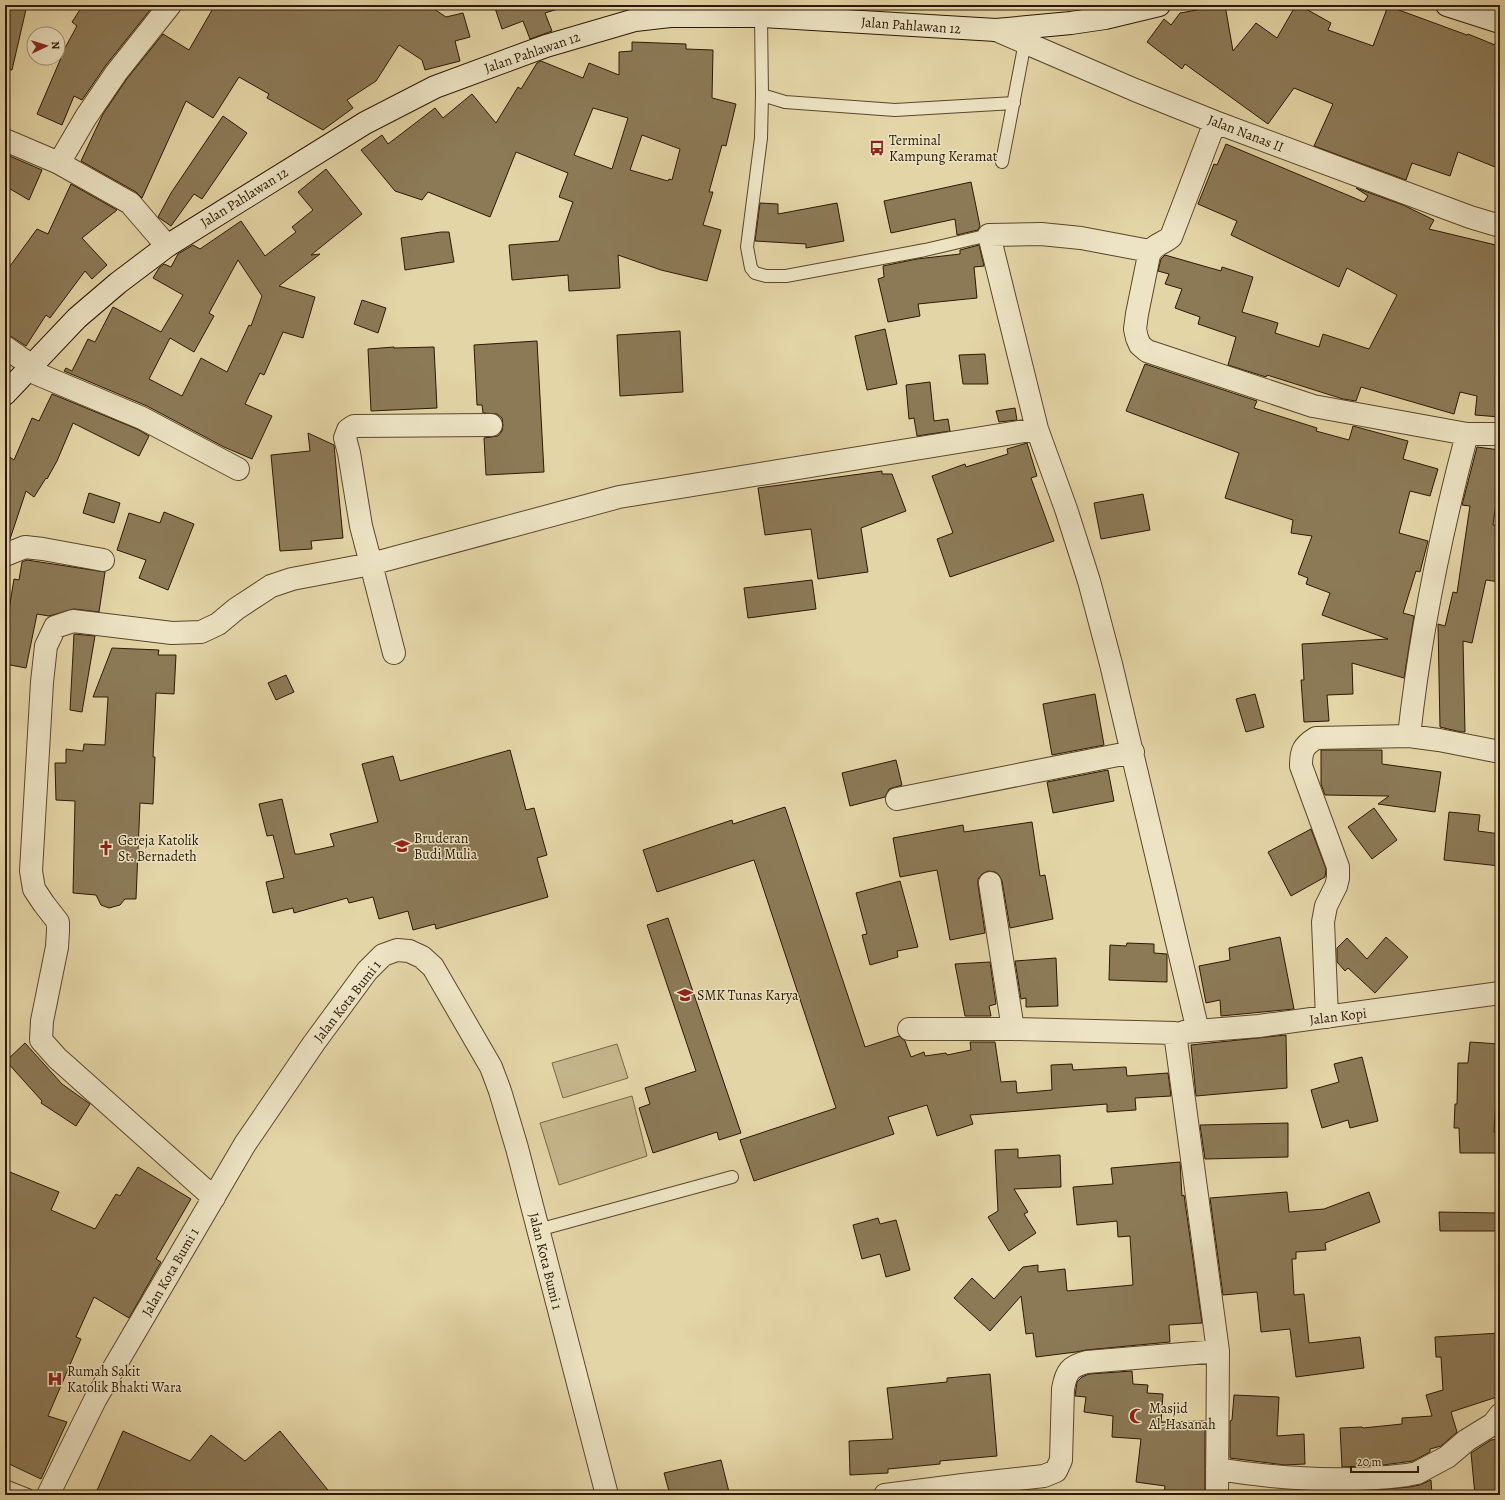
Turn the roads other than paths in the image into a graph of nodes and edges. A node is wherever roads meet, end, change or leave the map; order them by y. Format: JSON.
{"nodes":[{"id":1,"x":170,"y":5,"type":"edge"},
{"id":2,"x":1160,"y":5,"type":"edge"},
{"id":3,"x":1447,"y":5,"type":"edge"},
{"id":4,"x":756,"y":11,"type":"edge"},
{"id":5,"x":1500,"y":22,"type":"edge"},
{"id":6,"x":996,"y":30,"type":"junction"},
{"id":7,"x":1025,"y":42,"type":"junction"},
{"id":8,"x":762,"y":96,"type":"junction"},
{"id":9,"x":1014,"y":103,"type":"junction"},
{"id":10,"x":1216,"y":122,"type":"junction"},
{"id":11,"x":5,"y":140,"type":"edge"},
{"id":12,"x":1002,"y":162,"type":"dead end"},
{"id":13,"x":60,"y":163,"type":"junction"},
{"id":14,"x":1500,"y":226,"type":"edge"},
{"id":15,"x":989,"y":235,"type":"junction"},
{"id":16,"x":167,"y":246,"type":"junction"},
{"id":17,"x":1150,"y":251,"type":"junction"},
{"id":18,"x":5,"y":347,"type":"edge"},
{"id":19,"x":30,"y":368,"type":"junction"},
{"id":20,"x":5,"y":394,"type":"edge"},
{"id":21,"x":491,"y":425,"type":"dead end"},
{"id":22,"x":1037,"y":429,"type":"junction"},
{"id":23,"x":1467,"y":434,"type":"junction"},
{"id":24,"x":1500,"y":434,"type":"edge"},
{"id":25,"x":238,"y":469,"type":"dead end"},
{"id":26,"x":5,"y":555,"type":"edge"},
{"id":27,"x":103,"y":560,"type":"dead end"},
{"id":28,"x":371,"y":564,"type":"junction"},
{"id":29,"x":394,"y":653,"type":"dead end"},
{"id":30,"x":1409,"y":736,"type":"junction"},
{"id":31,"x":1133,"y":752,"type":"junction"},
{"id":32,"x":1500,"y":752,"type":"edge"},
{"id":33,"x":897,"y":799,"type":"dead end"},
{"id":34,"x":990,"y":883,"type":"dead end"},
{"id":35,"x":1500,"y":993,"type":"edge"},
{"id":36,"x":1327,"y":1017,"type":"junction"},
{"id":37,"x":909,"y":1029,"type":"dead end"},
{"id":38,"x":1012,"y":1029,"type":"junction"},
{"id":39,"x":1198,"y":1030,"type":"junction"},
{"id":40,"x":1175,"y":1032,"type":"junction"},
{"id":41,"x":732,"y":1177,"type":"dead end"},
{"id":42,"x":214,"y":1198,"type":"junction"},
{"id":43,"x":538,"y":1230,"type":"junction"},
{"id":44,"x":1218,"y":1351,"type":"junction"},
{"id":45,"x":1500,"y":1415,"type":"edge"},
{"id":46,"x":1217,"y":1469,"type":"junction"},
{"id":47,"x":5,"y":1486,"type":"edge"},
{"id":48,"x":28,"y":1495,"type":"edge"},
{"id":49,"x":48,"y":1495,"type":"edge"},
{"id":50,"x":607,"y":1495,"type":"edge"},
{"id":51,"x":885,"y":1495,"type":"edge"},
{"id":52,"x":1217,"y":1495,"type":"edge"}],
"edges":[{"from":1,"to":13,"type":"street"},
{"from":2,"to":6,"type":"street","name":"Jalan Pahlawan 12"},
{"from":3,"to":5,"type":"street"},
{"from":4,"to":6,"type":"street","name":"Jalan Pahlawan 12"},
{"from":4,"to":8,"type":"lane"},
{"from":4,"to":16,"type":"street","name":"Jalan Pahlawan 12"},
{"from":6,"to":7,"type":"street","name":"Jalan Nanas II"},
{"from":7,"to":9,"type":"lane"},
{"from":7,"to":10,"type":"street","name":"Jalan Nanas II"},
{"from":8,"to":9,"type":"lane"},
{"from":8,"to":15,"type":"lane"},
{"from":9,"to":12,"type":"lane"},
{"from":10,"to":14,"type":"street","name":"Jalan Nanas II"},
{"from":10,"to":17,"type":"street"},
{"from":11,"to":13,"type":"street"},
{"from":13,"to":16,"type":"street"},
{"from":15,"to":17,"type":"street"},
{"from":15,"to":22,"type":"street"},
{"from":16,"to":19,"type":"street","name":"Jalan Pahlawan 12"},
{"from":17,"to":23,"type":"street"},
{"from":18,"to":19,"type":"street"},
{"from":19,"to":20,"type":"street","name":"Jalan Pahlawan 12"},
{"from":19,"to":25,"type":"street"},
{"from":21,"to":28,"type":"street"},
{"from":22,"to":28,"type":"street"},
{"from":22,"to":31,"type":"street"},
{"from":23,"to":24,"type":"street"},
{"from":23,"to":30,"type":"street"},
{"from":26,"to":27,"type":"street"},
{"from":28,"to":29,"type":"street"},
{"from":28,"to":42,"type":"street"},
{"from":30,"to":32,"type":"street"},
{"from":30,"to":36,"type":"street"},
{"from":31,"to":33,"type":"street"},
{"from":31,"to":39,"type":"street"},
{"from":34,"to":38,"type":"street"},
{"from":35,"to":36,"type":"street","name":"Jalan Kopi"},
{"from":36,"to":39,"type":"street","name":"Jalan Kopi"},
{"from":37,"to":38,"type":"street","name":"Jalan Kopi"},
{"from":38,"to":40,"type":"street","name":"Jalan Kopi"},
{"from":39,"to":40,"type":"street","name":"Jalan Kopi"},
{"from":40,"to":44,"type":"street"},
{"from":41,"to":43,"type":"lane"},
{"from":42,"to":43,"type":"street","name":"Jalan Kota Bumi 1"},
{"from":42,"to":49,"type":"street","name":"Jalan Kota Bumi 1"},
{"from":43,"to":50,"type":"street","name":"Jalan Kota Bumi 1"},
{"from":44,"to":46,"type":"street"},
{"from":44,"to":51,"type":"street"},
{"from":45,"to":46,"type":"street"},
{"from":46,"to":52,"type":"street"},
{"from":47,"to":48,"type":"lane"}]}
